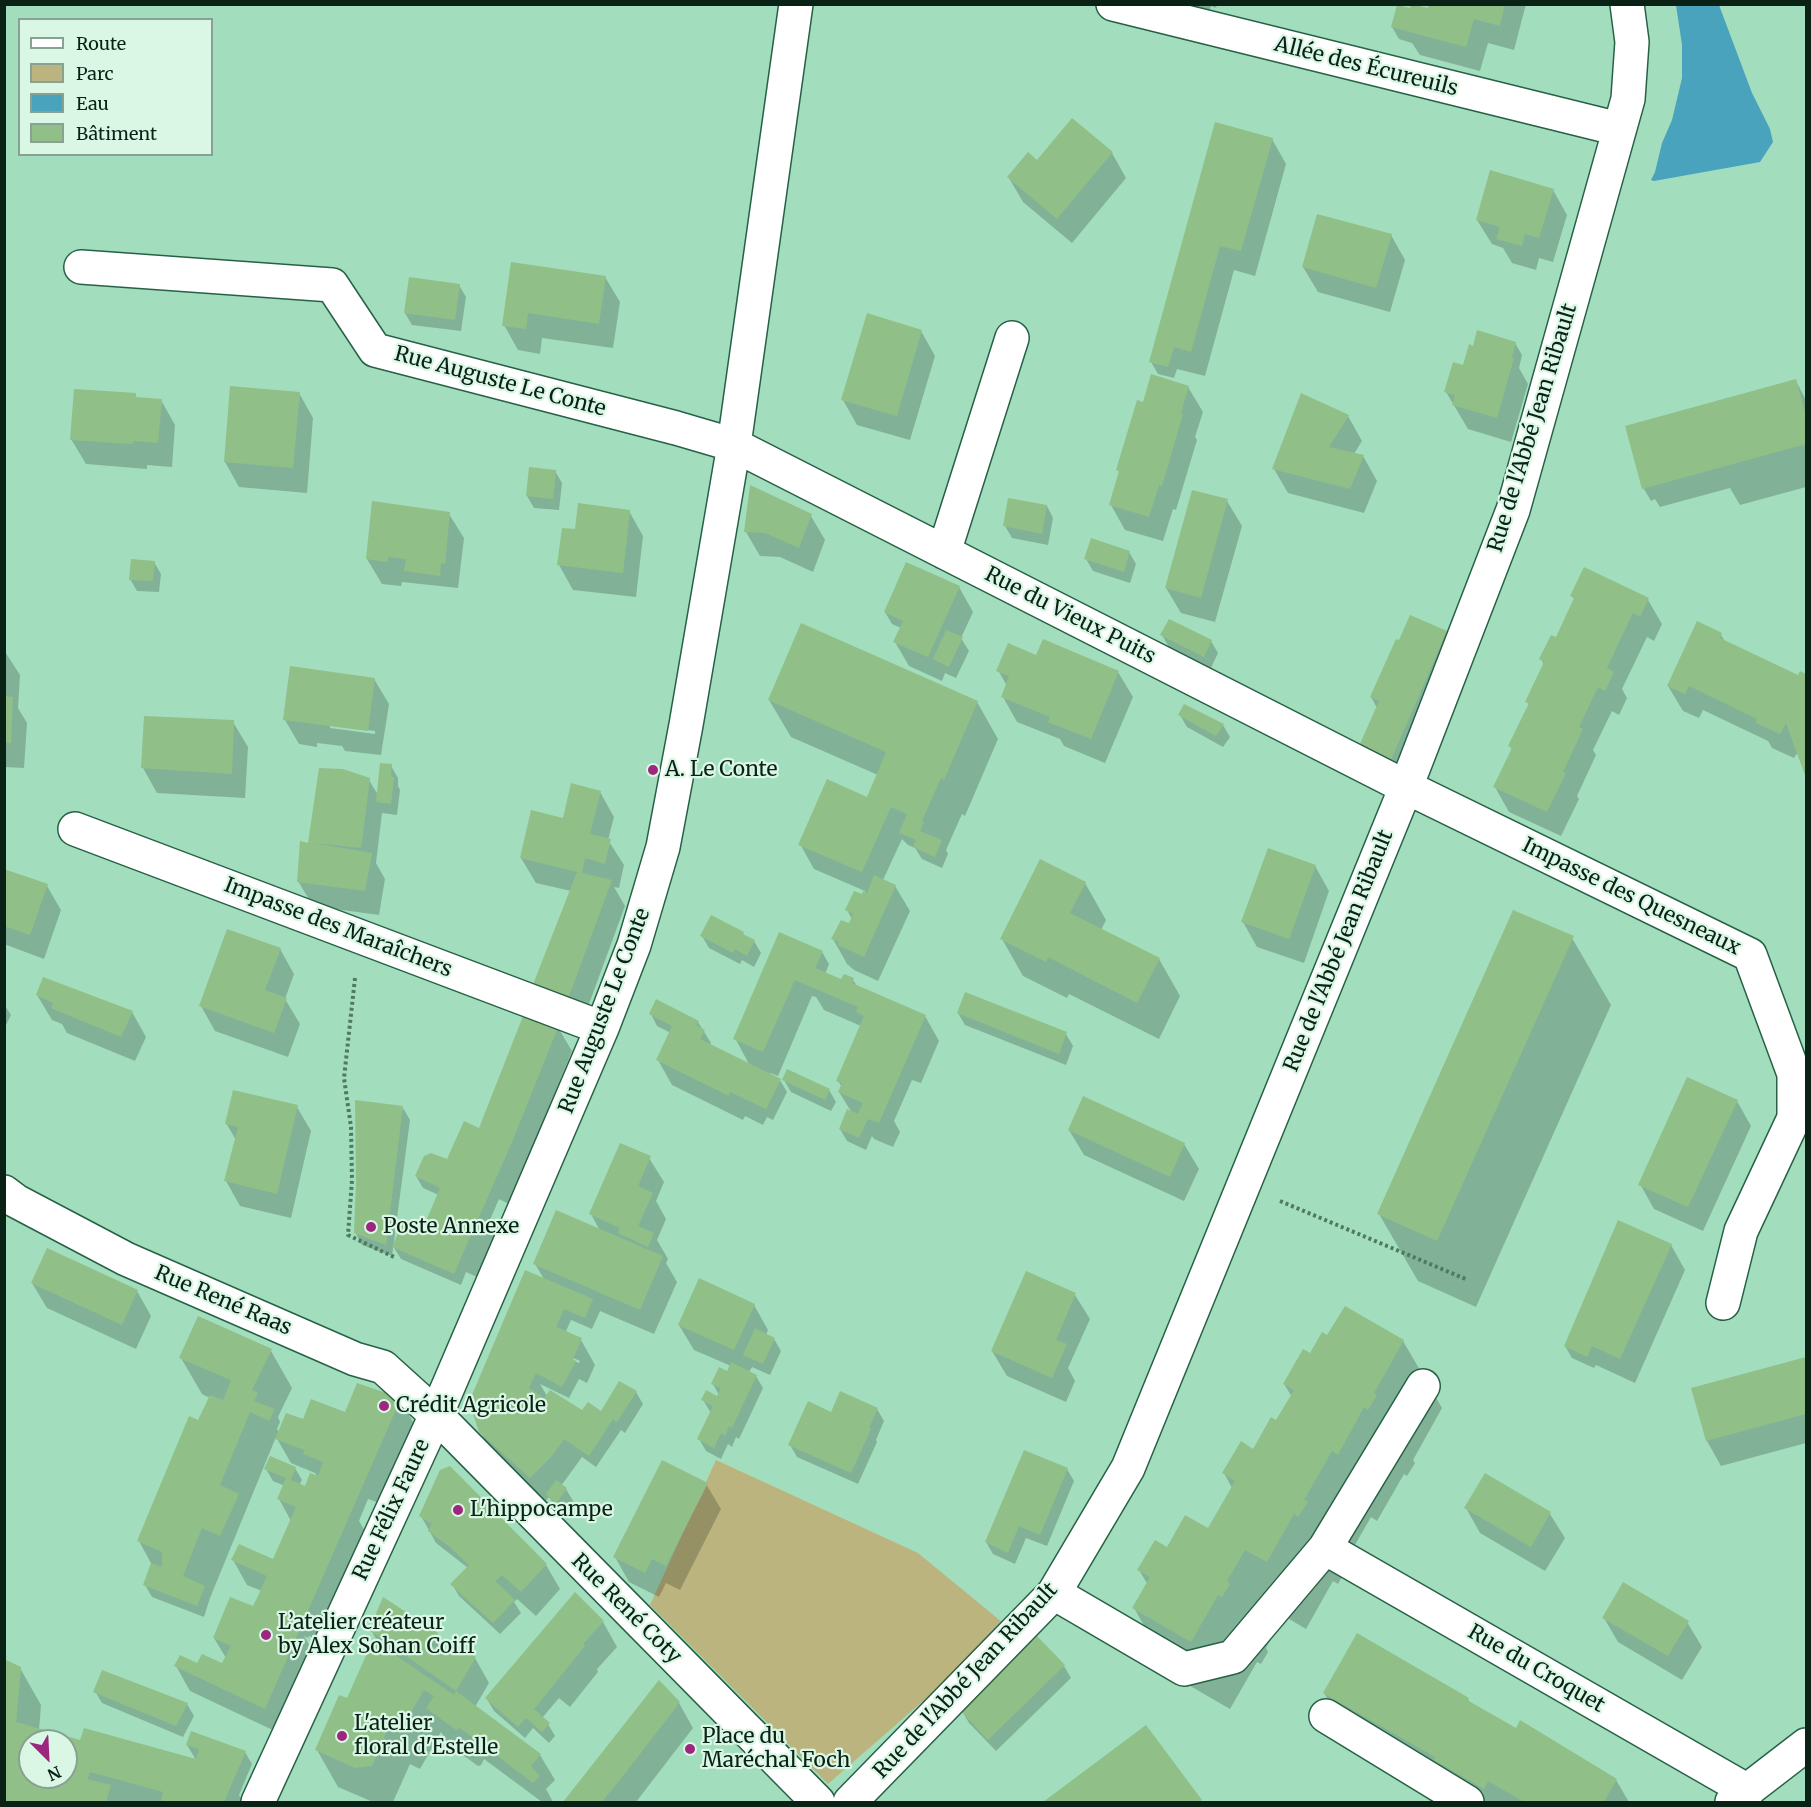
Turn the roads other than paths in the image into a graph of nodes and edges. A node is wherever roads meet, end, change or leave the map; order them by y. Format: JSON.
{"nodes":[{"id":1,"x":796,"y":4,"type":"edge"},
{"id":2,"x":1113,"y":4,"type":"edge"},
{"id":3,"x":1627,"y":4,"type":"edge"},
{"id":4,"x":1619,"y":129,"type":"junction"},
{"id":5,"x":81,"y":267,"type":"dead end"},
{"id":6,"x":1012,"y":338,"type":"dead end"},
{"id":7,"x":734,"y":445,"type":"junction"},
{"id":8,"x":944,"y":552,"type":"junction"},
{"id":9,"x":1406,"y":787,"type":"junction"},
{"id":10,"x":75,"y":828,"type":"dead end"},
{"id":11,"x":602,"y":1028,"type":"junction"},
{"id":12,"x":4,"y":1192,"type":"edge"},
{"id":13,"x":1723,"y":1303,"type":"dead end"},
{"id":14,"x":1424,"y":1386,"type":"dead end"},
{"id":15,"x":436,"y":1415,"type":"junction"},
{"id":16,"x":1325,"y":1548,"type":"junction"},
{"id":17,"x":1054,"y":1593,"type":"junction"},
{"id":18,"x":1326,"y":1716,"type":"dead end"},
{"id":19,"x":1806,"y":1745,"type":"edge"},
{"id":20,"x":1740,"y":1797,"type":"edge"},
{"id":21,"x":258,"y":1803,"type":"edge"},
{"id":22,"x":818,"y":1803,"type":"edge"},
{"id":23,"x":850,"y":1803,"type":"edge"},
{"id":24,"x":1467,"y":1803,"type":"edge"}],
"edges":[{"from":1,"to":7,"type":"street","name":"Rue Auguste Le Conte"},
{"from":2,"to":4,"type":"street","name":"Allée des Écureuils"},
{"from":3,"to":4,"type":"street","name":"Rue de l'Abbé Jean Ribault"},
{"from":4,"to":9,"type":"street","name":"Rue de l'Abbé Jean Ribault"},
{"from":5,"to":7,"type":"street","name":"Rue Auguste Le Conte"},
{"from":6,"to":8,"type":"street"},
{"from":7,"to":8,"type":"street","name":"Rue du Vieux Puits"},
{"from":7,"to":11,"type":"street","name":"Rue Auguste Le Conte"},
{"from":8,"to":9,"type":"street","name":"Rue du Vieux Puits"},
{"from":9,"to":13,"type":"street","name":"Impasse des Quesneaux"},
{"from":9,"to":17,"type":"street","name":"Rue de l'Abbé Jean Ribault"},
{"from":10,"to":11,"type":"street","name":"Impasse des Maraîchers"},
{"from":11,"to":15,"type":"street","name":"Rue Auguste Le Conte"},
{"from":12,"to":15,"type":"street","name":"Rue René Raas"},
{"from":14,"to":16,"type":"street"},
{"from":15,"to":21,"type":"street","name":"Rue Félix Faure"},
{"from":15,"to":22,"type":"street","name":"Rue René Coty"},
{"from":16,"to":17,"type":"street"},
{"from":16,"to":20,"type":"street","name":"Rue du Croquet"},
{"from":17,"to":23,"type":"street","name":"Rue de l'Abbé Jean Ribault"},
{"from":18,"to":24,"type":"street"},
{"from":19,"to":20,"type":"street","name":"Rue du Croquet"}]}
